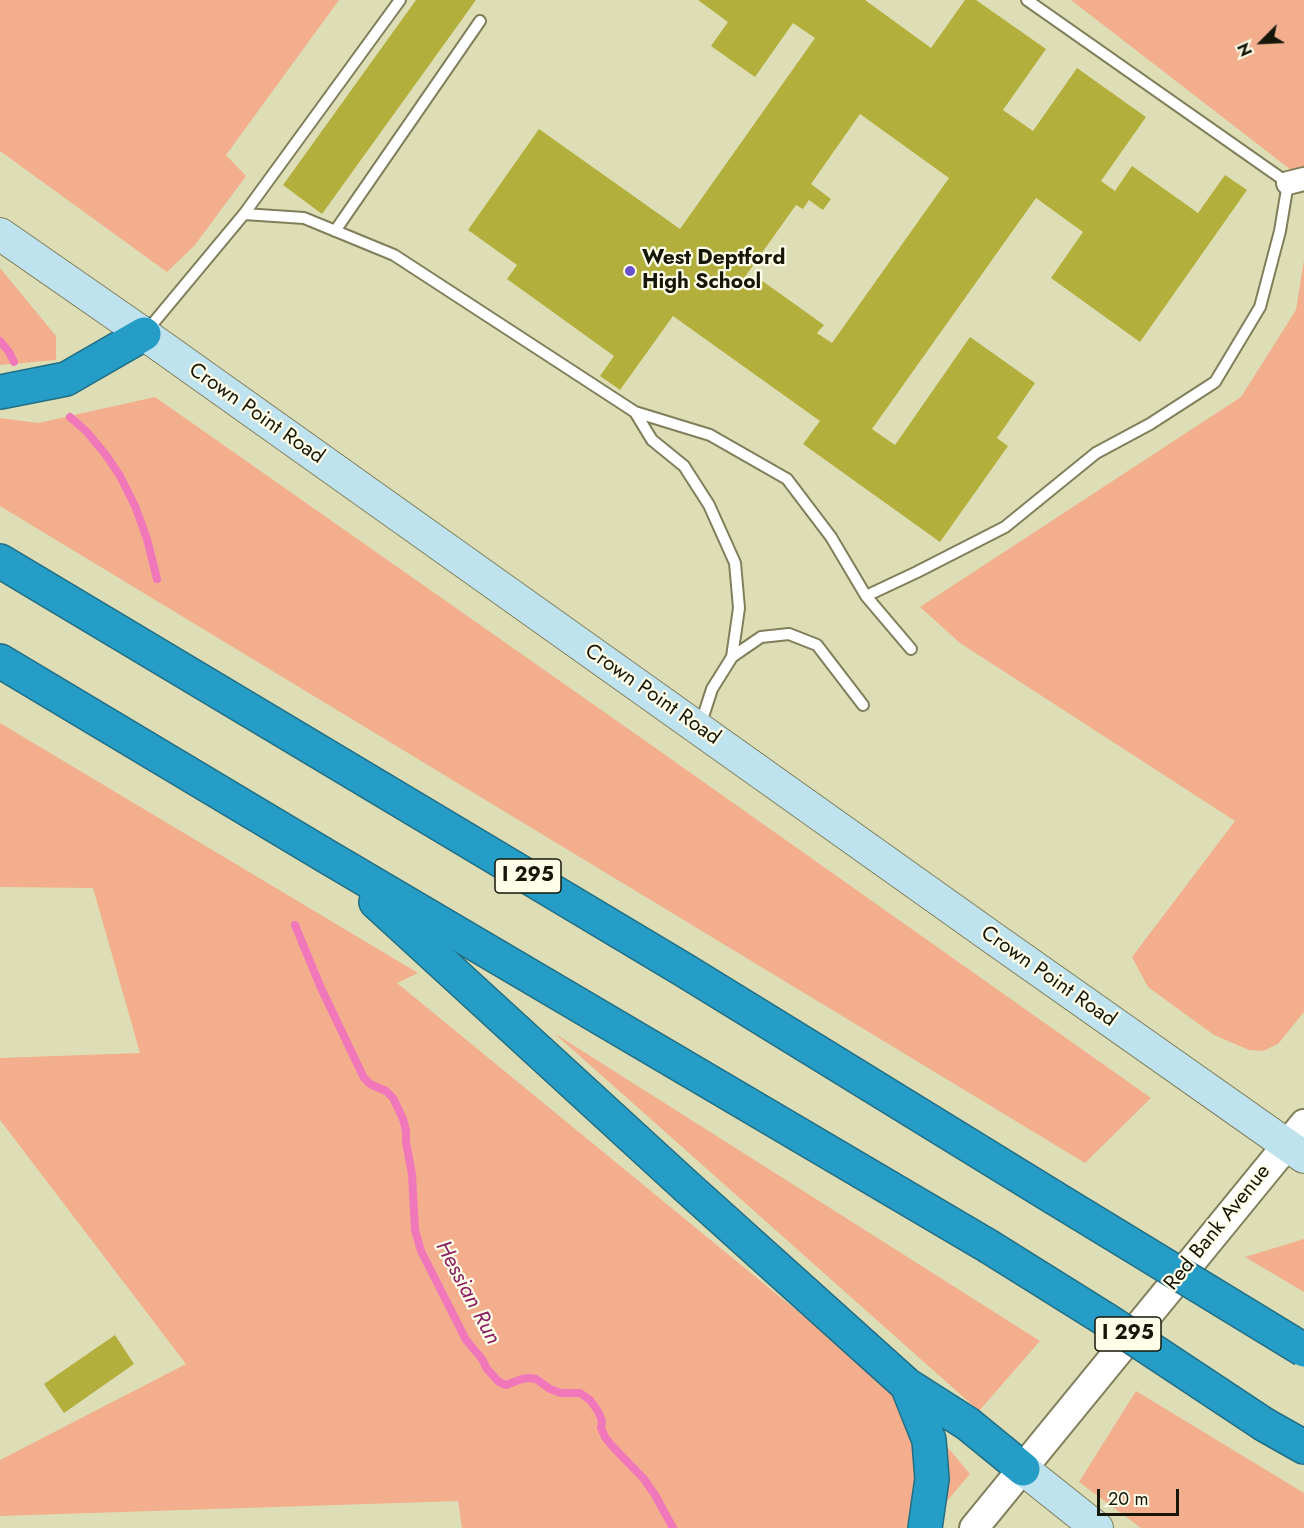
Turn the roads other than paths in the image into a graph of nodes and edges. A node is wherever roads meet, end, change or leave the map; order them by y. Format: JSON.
{"nodes":[{"id":1,"x":399,"y":0,"type":"edge"},
{"id":2,"x":1027,"y":0,"type":"edge"},
{"id":3,"x":480,"y":21,"type":"dead end"},
{"id":4,"x":1296,"y":181,"type":"edge"},
{"id":5,"x":243,"y":214,"type":"junction"},
{"id":6,"x":335,"y":231,"type":"junction"},
{"id":7,"x":0,"y":234,"type":"edge"},
{"id":8,"x":144,"y":334,"type":"junction"},
{"id":9,"x":0,"y":392,"type":"edge"},
{"id":10,"x":635,"y":412,"type":"junction"},
{"id":11,"x":0,"y":561,"type":"edge"},
{"id":12,"x":866,"y":596,"type":"junction"},
{"id":13,"x":911,"y":649,"type":"dead end"},
{"id":14,"x":732,"y":657,"type":"junction"},
{"id":15,"x":0,"y":661,"type":"edge"},
{"id":16,"x":863,"y":705,"type":"dead end"},
{"id":17,"x":699,"y":729,"type":"junction"},
{"id":18,"x":326,"y":856,"type":"junction"},
{"id":19,"x":1298,"y":1142,"type":"edge"},
{"id":20,"x":1304,"y":1350,"type":"edge"},
{"id":21,"x":907,"y":1385,"type":"junction"},
{"id":22,"x":1304,"y":1447,"type":"edge"},
{"id":23,"x":1023,"y":1469,"type":"junction"},
{"id":24,"x":925,"y":1528,"type":"edge"},
{"id":25,"x":974,"y":1528,"type":"edge"},
{"id":26,"x":1097,"y":1528,"type":"edge"}],
"edges":[{"from":1,"to":5,"type":"lane"},
{"from":2,"to":4,"type":"lane"},
{"from":3,"to":6,"type":"lane"},
{"from":4,"to":12,"type":"lane"},
{"from":5,"to":6,"type":"lane"},
{"from":5,"to":8,"type":"lane"},
{"from":6,"to":10,"type":"lane"},
{"from":7,"to":8,"type":"main road","name":"Crown Point Road"},
{"from":8,"to":9,"type":"highway"},
{"from":8,"to":17,"type":"main road","name":"Crown Point Road"},
{"from":10,"to":12,"type":"lane"},
{"from":10,"to":14,"type":"lane"},
{"from":11,"to":20,"type":"highway","number":"I 295","bridge":true},
{"from":12,"to":13,"type":"lane"},
{"from":14,"to":16,"type":"lane"},
{"from":14,"to":17,"type":"lane"},
{"from":15,"to":18,"type":"highway","number":"I 295"},
{"from":17,"to":19,"type":"main road","name":"Crown Point Road"},
{"from":18,"to":21,"type":"highway"},
{"from":18,"to":22,"type":"highway","number":"I 295","bridge":true},
{"from":19,"to":23,"type":"street","name":"Red Bank Avenue"},
{"from":21,"to":23,"type":"highway"},
{"from":21,"to":24,"type":"highway"},
{"from":23,"to":25,"type":"street","name":"Red Bank Avenue"},
{"from":23,"to":26,"type":"main road"}]}
